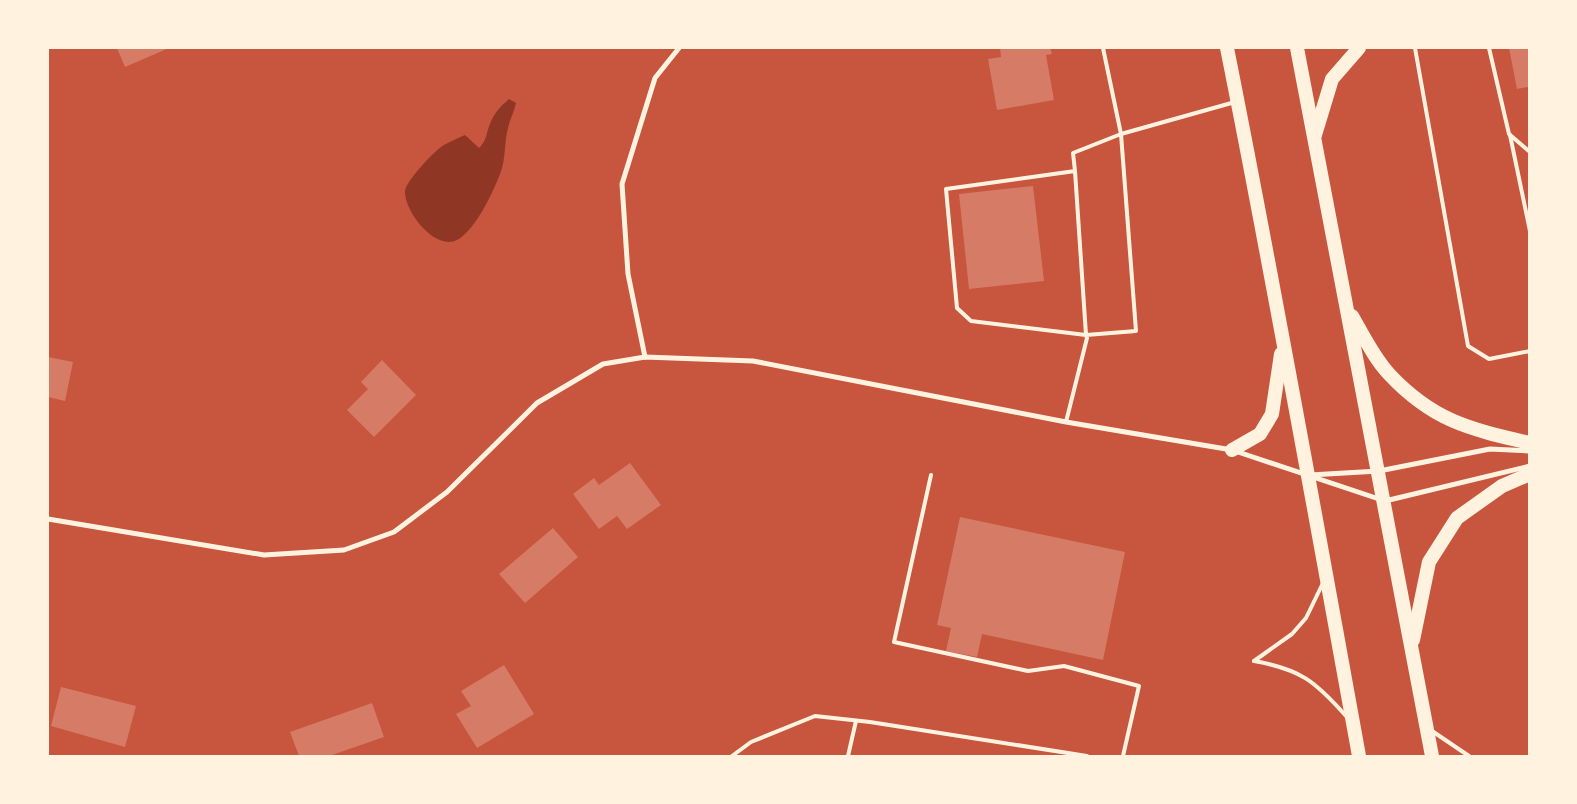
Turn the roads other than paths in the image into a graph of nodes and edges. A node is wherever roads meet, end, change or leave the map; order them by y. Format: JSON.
{"nodes":[{"id":1,"x":679,"y":48,"type":"edge"},
{"id":2,"x":1103,"y":48,"type":"edge"},
{"id":3,"x":1227,"y":48,"type":"edge"},
{"id":4,"x":1297,"y":48,"type":"edge"},
{"id":5,"x":1359,"y":48,"type":"edge"},
{"id":6,"x":1415,"y":48,"type":"edge"},
{"id":7,"x":1489,"y":48,"type":"edge"},
{"id":8,"x":1238,"y":102,"type":"junction"},
{"id":9,"x":1120,"y":134,"type":"junction"},
{"id":10,"x":1509,"y":134,"type":"junction"},
{"id":11,"x":1314,"y":138,"type":"junction"},
{"id":12,"x":1530,"y":152,"type":"edge"},
{"id":13,"x":1074,"y":171,"type":"junction"},
{"id":14,"x":1530,"y":231,"type":"edge"},
{"id":15,"x":1347,"y":309,"type":"junction"},
{"id":16,"x":1086,"y":335,"type":"junction"},
{"id":17,"x":1283,"y":341,"type":"junction"},
{"id":18,"x":1530,"y":351,"type":"edge"},
{"id":19,"x":646,"y":356,"type":"junction"},
{"id":20,"x":1066,"y":422,"type":"junction"},
{"id":21,"x":1530,"y":443,"type":"edge"},
{"id":22,"x":1232,"y":450,"type":"junction"},
{"id":23,"x":1530,"y":451,"type":"edge"},
{"id":24,"x":1530,"y":466,"type":"edge"},
{"id":25,"x":1379,"y":470,"type":"junction"},
{"id":26,"x":1530,"y":474,"type":"edge"},
{"id":27,"x":931,"y":475,"type":"dead end"},
{"id":28,"x":1307,"y":476,"type":"junction"},
{"id":29,"x":1385,"y":501,"type":"junction"},
{"id":30,"x":48,"y":519,"type":"edge"},
{"id":31,"x":1530,"y":554,"type":"edge"},
{"id":32,"x":1530,"y":563,"type":"edge"},
{"id":33,"x":1326,"y":576,"type":"junction"},
{"id":34,"x":1412,"y":648,"type":"junction"},
{"id":35,"x":856,"y":721,"type":"junction"},
{"id":36,"x":1352,"y":722,"type":"junction"},
{"id":37,"x":1427,"y":728,"type":"junction"},
{"id":38,"x":732,"y":756,"type":"edge"},
{"id":39,"x":848,"y":756,"type":"edge"},
{"id":40,"x":1086,"y":756,"type":"edge"},
{"id":41,"x":1123,"y":756,"type":"edge"},
{"id":42,"x":1359,"y":756,"type":"edge"},
{"id":43,"x":1432,"y":756,"type":"edge"},
{"id":44,"x":1469,"y":756,"type":"edge"}],
"edges":[{"from":1,"to":19,"type":"street"},
{"from":2,"to":9,"type":"lane"},
{"from":3,"to":8,"type":"highway"},
{"from":4,"to":11,"type":"highway"},
{"from":5,"to":11,"type":"highway"},
{"from":6,"to":18,"type":"lane"},
{"from":7,"to":10,"type":"lane"},
{"from":8,"to":9,"type":"lane"},
{"from":8,"to":17,"type":"highway"},
{"from":9,"to":13,"type":"lane"},
{"from":9,"to":16,"type":"lane"},
{"from":10,"to":12,"type":"lane"},
{"from":10,"to":14,"type":"lane"},
{"from":11,"to":15,"type":"highway"},
{"from":13,"to":16,"type":"lane"},
{"from":13,"to":16,"type":"lane"},
{"from":15,"to":21,"type":"highway"},
{"from":15,"to":25,"type":"highway"},
{"from":16,"to":20,"type":"lane"},
{"from":17,"to":22,"type":"highway"},
{"from":17,"to":28,"type":"highway"},
{"from":19,"to":20,"type":"street"},
{"from":19,"to":30,"type":"street"},
{"from":20,"to":22,"type":"street"},
{"from":22,"to":28,"type":"street"},
{"from":23,"to":25,"type":"street"},
{"from":24,"to":29,"type":"street"},
{"from":25,"to":28,"type":"street"},
{"from":25,"to":29,"type":"highway"},
{"from":26,"to":34,"type":"highway"},
{"from":27,"to":41,"type":"lane"},
{"from":28,"to":29,"type":"street"},
{"from":28,"to":33,"type":"highway"},
{"from":29,"to":34,"type":"highway"},
{"from":31,"to":32,"type":"lane"},
{"from":33,"to":36,"type":"highway"},
{"from":33,"to":36,"type":"lane"},
{"from":34,"to":37,"type":"highway"},
{"from":35,"to":38,"type":"lane"},
{"from":35,"to":39,"type":"lane"},
{"from":35,"to":40,"type":"lane"},
{"from":36,"to":42,"type":"highway"},
{"from":37,"to":43,"type":"highway"},
{"from":37,"to":44,"type":"lane"}]}
